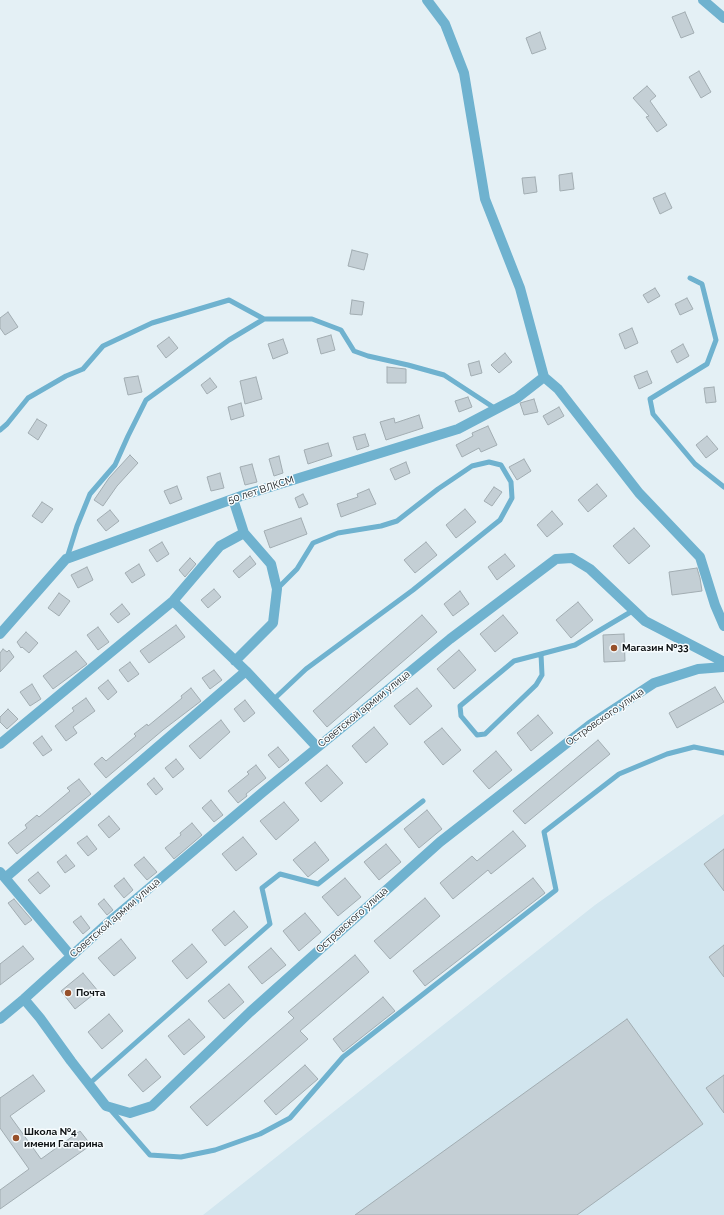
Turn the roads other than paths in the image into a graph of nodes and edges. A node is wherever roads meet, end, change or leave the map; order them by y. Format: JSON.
{"nodes":[{"id":1,"x":427,"y":0,"type":"edge"},
{"id":2,"x":703,"y":0,"type":"edge"},
{"id":3,"x":724,"y":18,"type":"edge"},
{"id":4,"x":690,"y":278,"type":"dead end"},
{"id":5,"x":264,"y":319,"type":"junction"},
{"id":6,"x":544,"y":377,"type":"junction"},
{"id":7,"x":496,"y":409,"type":"junction"},
{"id":8,"x":0,"y":430,"type":"edge"},
{"id":9,"x":724,"y":487,"type":"edge"},
{"id":10,"x":234,"y":499,"type":"junction"},
{"id":11,"x":244,"y":533,"type":"junction"},
{"id":12,"x":66,"y":559,"type":"junction"},
{"id":13,"x":277,"y":589,"type":"junction"},
{"id":14,"x":173,"y":601,"type":"junction"},
{"id":15,"x":634,"y":610,"type":"junction"},
{"id":16,"x":724,"y":626,"type":"edge"},
{"id":17,"x":0,"y":634,"type":"edge"},
{"id":18,"x":541,"y":654,"type":"junction"},
{"id":19,"x":235,"y":661,"type":"junction"},
{"id":20,"x":724,"y":662,"type":"edge"},
{"id":21,"x":724,"y":667,"type":"edge"},
{"id":22,"x":246,"y":671,"type":"junction"},
{"id":23,"x":273,"y":700,"type":"junction"},
{"id":24,"x":0,"y":744,"type":"edge"},
{"id":25,"x":317,"y":747,"type":"junction"},
{"id":26,"x":724,"y":753,"type":"edge"},
{"id":27,"x":423,"y":801,"type":"dead end"},
{"id":28,"x":3,"y":875,"type":"edge"},
{"id":29,"x":71,"y":956,"type":"junction"},
{"id":30,"x":24,"y":999,"type":"junction"},
{"id":31,"x":0,"y":1019,"type":"edge"},
{"id":32,"x":89,"y":1084,"type":"junction"},
{"id":33,"x":106,"y":1106,"type":"junction"}],
"edges":[{"from":1,"to":6,"type":"street"},
{"from":2,"to":3,"type":"street"},
{"from":4,"to":9,"type":"lane"},
{"from":5,"to":7,"type":"lane"},
{"from":5,"to":8,"type":"lane"},
{"from":5,"to":12,"type":"lane"},
{"from":6,"to":7,"type":"street","name":"50 лет ВЛКСМ"},
{"from":6,"to":16,"type":"street"},
{"from":7,"to":10,"type":"street","name":"50 лет ВЛКСМ"},
{"from":10,"to":11,"type":"street"},
{"from":10,"to":12,"type":"street","name":"50 лет ВЛКСМ"},
{"from":11,"to":13,"type":"street"},
{"from":11,"to":14,"type":"street"},
{"from":12,"to":17,"type":"street","name":"50 лет ВЛКСМ"},
{"from":13,"to":19,"type":"street"},
{"from":13,"to":23,"type":"lane"},
{"from":14,"to":19,"type":"street"},
{"from":14,"to":24,"type":"street"},
{"from":15,"to":18,"type":"lane"},
{"from":15,"to":20,"type":"street","name":"Советской армии улица"},
{"from":15,"to":25,"type":"street","name":"Советской армии улица"},
{"from":18,"to":18,"type":"lane"},
{"from":19,"to":22,"type":"street"},
{"from":21,"to":33,"type":"street","name":"Островского улица"},
{"from":22,"to":23,"type":"street"},
{"from":22,"to":28,"type":"street"},
{"from":23,"to":25,"type":"street"},
{"from":25,"to":29,"type":"street","name":"Советской армии улица"},
{"from":26,"to":33,"type":"lane"},
{"from":27,"to":32,"type":"lane"},
{"from":28,"to":29,"type":"street"},
{"from":29,"to":30,"type":"street","name":"Советской армии улица"},
{"from":30,"to":31,"type":"street","name":"Советской армии улица"},
{"from":30,"to":32,"type":"street"},
{"from":32,"to":33,"type":"street"}]}
